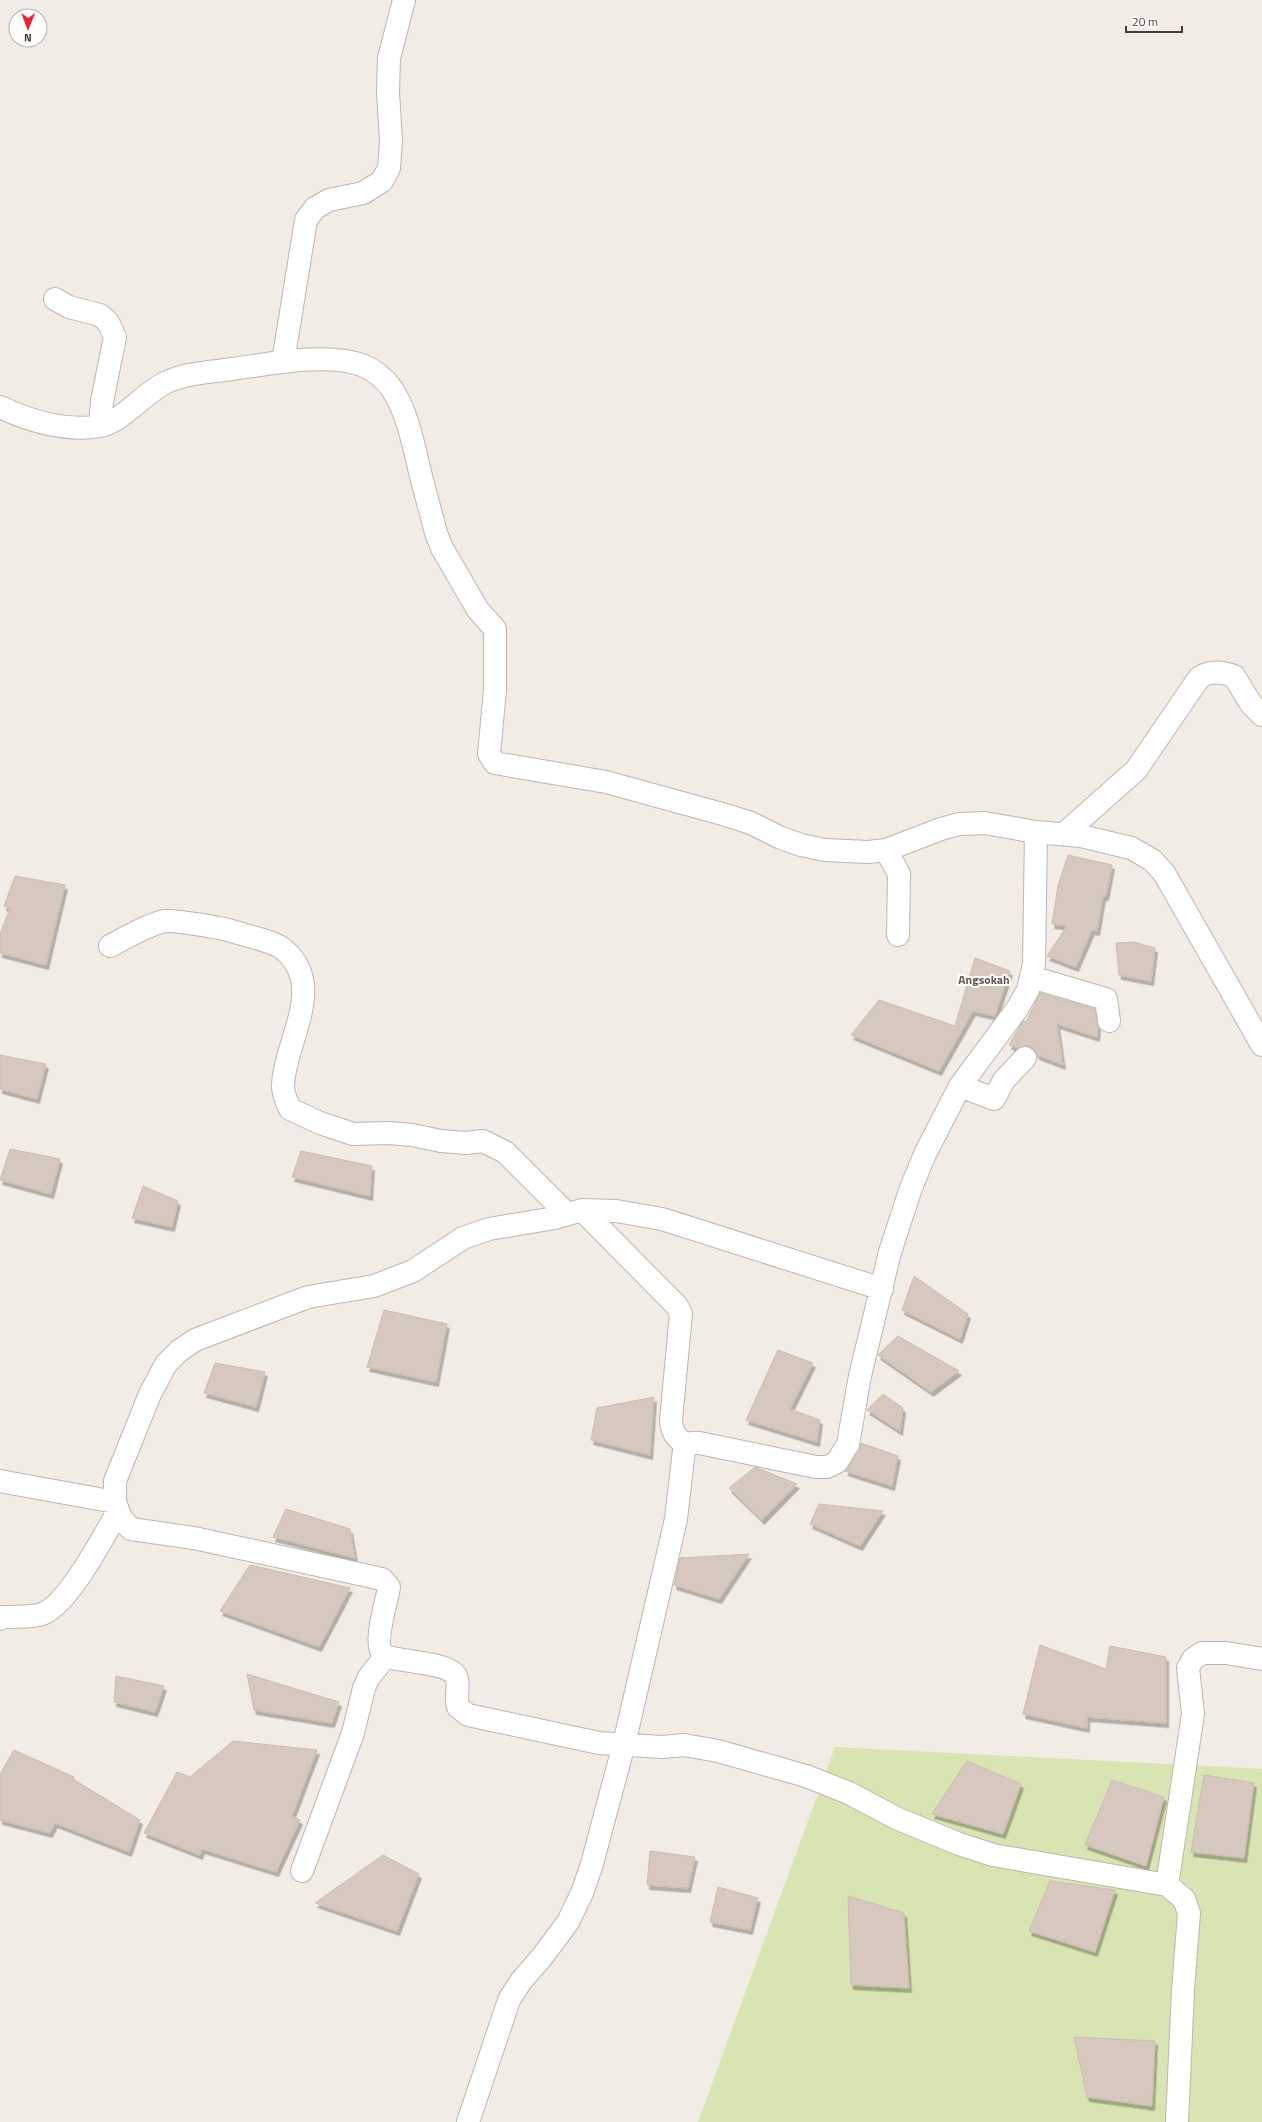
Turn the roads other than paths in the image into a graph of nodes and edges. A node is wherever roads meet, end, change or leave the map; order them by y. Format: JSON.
{"nodes":[{"id":1,"x":404,"y":0,"type":"edge"},
{"id":2,"x":55,"y":299,"type":"dead end"},
{"id":3,"x":283,"y":362,"type":"junction"},
{"id":4,"x":0,"y":407,"type":"edge"},
{"id":5,"x":100,"y":426,"type":"junction"},
{"id":6,"x":1262,"y":714,"type":"edge"},
{"id":7,"x":1036,"y":832,"type":"junction"},
{"id":8,"x":1064,"y":834,"type":"junction"},
{"id":9,"x":1132,"y":848,"type":"junction"},
{"id":10,"x":886,"y":850,"type":"junction"},
{"id":11,"x":1094,"y":853,"type":"dead end"},
{"id":12,"x":898,"y":935,"type":"dead end"},
{"id":13,"x":110,"y":946,"type":"dead end"},
{"id":14,"x":1031,"y":977,"type":"junction"},
{"id":15,"x":1109,"y":1021,"type":"dead end"},
{"id":16,"x":1262,"y":1045,"type":"edge"},
{"id":17,"x":1025,"y":1058,"type":"dead end"},
{"id":18,"x":960,"y":1086,"type":"junction"},
{"id":19,"x":575,"y":1212,"type":"junction"},
{"id":20,"x":882,"y":1289,"type":"junction"},
{"id":21,"x":687,"y":1445,"type":"junction"},
{"id":22,"x":0,"y":1481,"type":"edge"},
{"id":23,"x":117,"y":1507,"type":"junction"},
{"id":24,"x":0,"y":1619,"type":"edge"},
{"id":25,"x":386,"y":1656,"type":"junction"},
{"id":26,"x":1262,"y":1659,"type":"edge"},
{"id":27,"x":624,"y":1744,"type":"junction"},
{"id":28,"x":302,"y":1871,"type":"dead end"},
{"id":29,"x":1167,"y":1885,"type":"junction"},
{"id":30,"x":468,"y":2122,"type":"edge"},
{"id":31,"x":1177,"y":2122,"type":"edge"}],
"edges":[{"from":1,"to":3,"type":"street"},
{"from":2,"to":5,"type":"street"},
{"from":3,"to":5,"type":"street"},
{"from":3,"to":10,"type":"street"},
{"from":4,"to":5,"type":"street"},
{"from":6,"to":8,"type":"street"},
{"from":7,"to":8,"type":"street"},
{"from":7,"to":10,"type":"street"},
{"from":7,"to":14,"type":"street"},
{"from":8,"to":9,"type":"street"},
{"from":9,"to":11,"type":"street"},
{"from":9,"to":16,"type":"street"},
{"from":10,"to":12,"type":"street"},
{"from":13,"to":19,"type":"street"},
{"from":14,"to":15,"type":"street"},
{"from":14,"to":18,"type":"street"},
{"from":17,"to":18,"type":"street"},
{"from":18,"to":20,"type":"street"},
{"from":19,"to":20,"type":"street"},
{"from":19,"to":21,"type":"street"},
{"from":19,"to":23,"type":"street"},
{"from":20,"to":21,"type":"street"},
{"from":21,"to":27,"type":"street"},
{"from":22,"to":23,"type":"street"},
{"from":23,"to":24,"type":"street"},
{"from":23,"to":25,"type":"street"},
{"from":25,"to":27,"type":"street"},
{"from":25,"to":28,"type":"street"},
{"from":26,"to":29,"type":"street"},
{"from":27,"to":29,"type":"street"},
{"from":27,"to":30,"type":"street"},
{"from":29,"to":31,"type":"street"}]}
